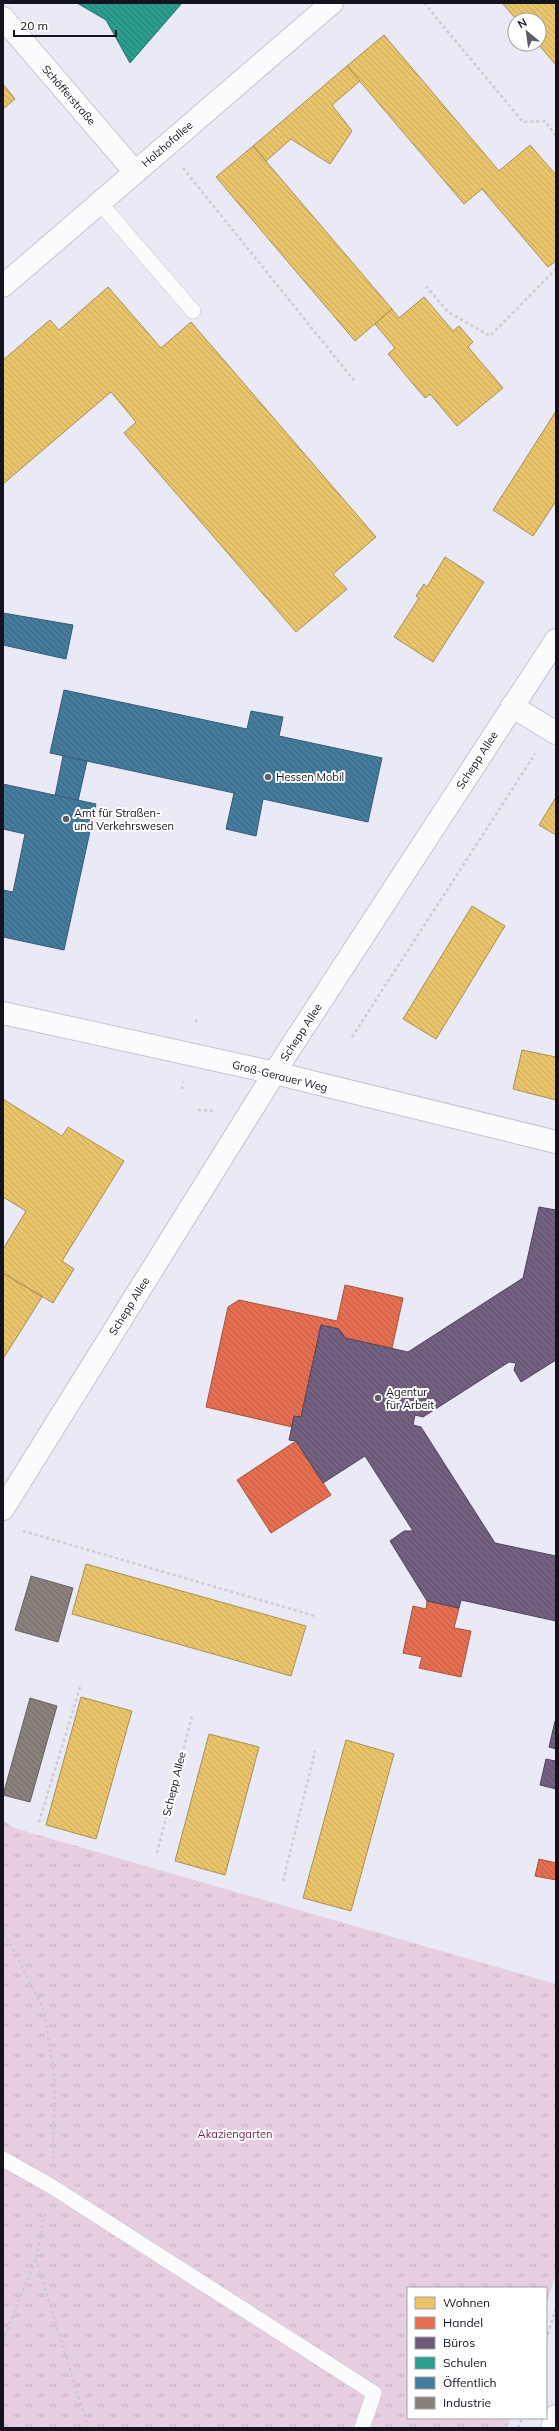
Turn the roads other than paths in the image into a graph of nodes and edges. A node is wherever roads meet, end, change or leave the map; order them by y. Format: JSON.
{"nodes":[{"id":1,"x":332,"y":3,"type":"edge"},
{"id":2,"x":3,"y":18,"type":"edge"},
{"id":3,"x":135,"y":172,"type":"junction"},
{"id":4,"x":100,"y":203,"type":"junction"},
{"id":5,"x":3,"y":286,"type":"edge"},
{"id":6,"x":193,"y":311,"type":"dead end"},
{"id":7,"x":556,"y":640,"type":"edge"},
{"id":8,"x":512,"y":706,"type":"junction"},
{"id":9,"x":553,"y":732,"type":"edge"},
{"id":10,"x":3,"y":1013,"type":"edge"},
{"id":11,"x":275,"y":1073,"type":"junction"},
{"id":12,"x":556,"y":1142,"type":"edge"},
{"id":13,"x":3,"y":1509,"type":"edge"},
{"id":14,"x":3,"y":2159,"type":"edge"},
{"id":15,"x":556,"y":2416,"type":"edge"},
{"id":16,"x":362,"y":2428,"type":"edge"},
{"id":17,"x":552,"y":2428,"type":"edge"}],
"edges":[{"from":1,"to":3,"type":"street","name":"Holzhofallee"},
{"from":2,"to":3,"type":"street","name":"Schöfferstraße"},
{"from":3,"to":4,"type":"street","name":"Holzhofallee"},
{"from":4,"to":5,"type":"street","name":"Holzhofallee"},
{"from":4,"to":6,"type":"lane"},
{"from":7,"to":8,"type":"street","name":"Schepp Allee"},
{"from":8,"to":9,"type":"street"},
{"from":8,"to":11,"type":"street","name":"Schepp Allee"},
{"from":10,"to":11,"type":"street","name":"Groß-Gerauer Weg"},
{"from":11,"to":12,"type":"street","name":"Groß-Gerauer Weg"},
{"from":11,"to":13,"type":"street","name":"Schepp Allee"},
{"from":14,"to":16,"type":"lane"},
{"from":15,"to":17,"type":"street"}]}
